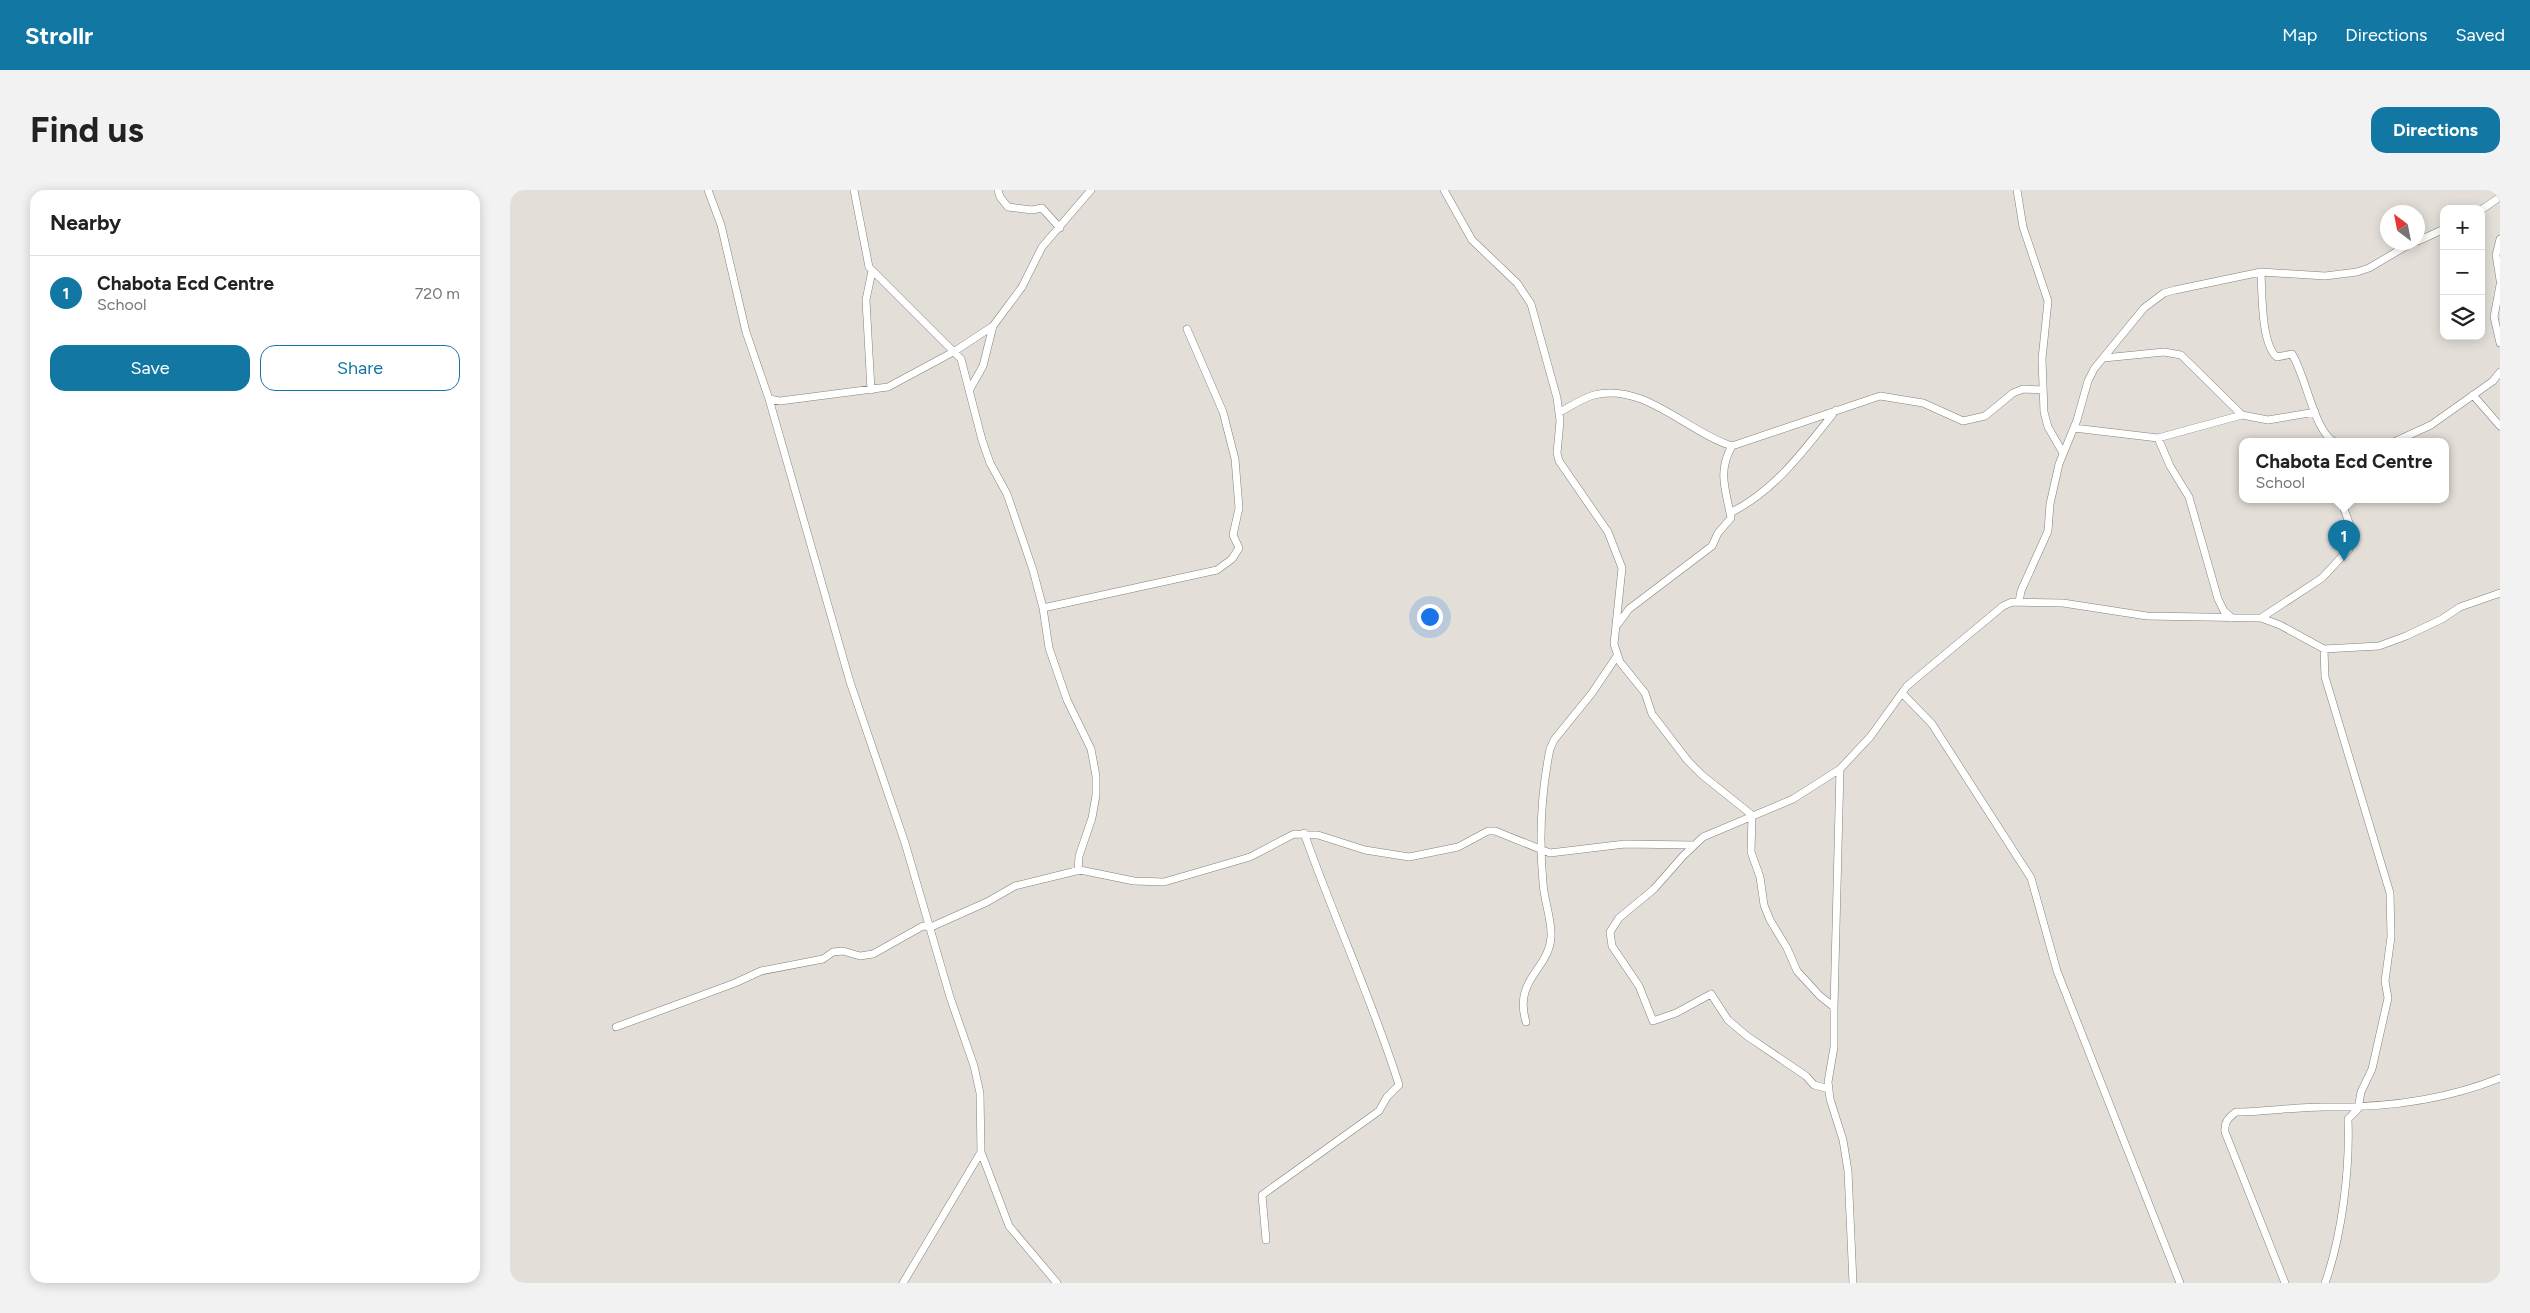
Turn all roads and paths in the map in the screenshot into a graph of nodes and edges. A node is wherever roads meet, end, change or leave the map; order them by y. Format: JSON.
{"nodes":[{"id":1,"x":708,"y":190,"type":"edge"},
{"id":2,"x":854,"y":190,"type":"edge"},
{"id":3,"x":998,"y":190,"type":"edge"},
{"id":4,"x":1091,"y":190,"type":"edge"},
{"id":5,"x":1444,"y":190,"type":"edge"},
{"id":6,"x":2017,"y":190,"type":"edge"},
{"id":7,"x":2500,"y":197,"type":"edge"},
{"id":8,"x":2485,"y":207,"type":"edge"},
{"id":9,"x":1060,"y":228,"type":"junction"},
{"id":10,"x":2440,"y":231,"type":"edge"},
{"id":11,"x":2425,"y":238,"type":"edge"},
{"id":12,"x":2500,"y":239,"type":"edge"},
{"id":13,"x":2399,"y":250,"type":"edge"},
{"id":14,"x":872,"y":271,"type":"junction"},
{"id":15,"x":2261,"y":272,"type":"junction"},
{"id":16,"x":2500,"y":280,"type":"edge"},
{"id":17,"x":2500,"y":285,"type":"edge"},
{"id":18,"x":993,"y":326,"type":"junction"},
{"id":19,"x":1187,"y":329,"type":"dead end"},
{"id":20,"x":2500,"y":343,"type":"edge"},
{"id":21,"x":955,"y":351,"type":"junction"},
{"id":22,"x":2104,"y":358,"type":"junction"},
{"id":23,"x":2500,"y":372,"type":"edge"},
{"id":24,"x":970,"y":389,"type":"junction"},
{"id":25,"x":871,"y":390,"type":"junction"},
{"id":26,"x":2043,"y":390,"type":"junction"},
{"id":27,"x":2473,"y":395,"type":"junction"},
{"id":28,"x":769,"y":400,"type":"junction"},
{"id":29,"x":1837,"y":410,"type":"junction"},
{"id":30,"x":1560,"y":412,"type":"junction"},
{"id":31,"x":2315,"y":412,"type":"junction"},
{"id":32,"x":2242,"y":415,"type":"junction"},
{"id":33,"x":2500,"y":426,"type":"edge"},
{"id":34,"x":2074,"y":428,"type":"junction"},
{"id":35,"x":2158,"y":438,"type":"junction"},
{"id":36,"x":2329,"y":438,"type":"edge"},
{"id":37,"x":2403,"y":438,"type":"edge"},
{"id":38,"x":1732,"y":446,"type":"junction"},
{"id":39,"x":2063,"y":453,"type":"junction"},
{"id":40,"x":2344,"y":503,"type":"edge"},
{"id":41,"x":1730,"y":513,"type":"junction"},
{"id":42,"x":2500,"y":593,"type":"edge"},
{"id":43,"x":2019,"y":602,"type":"junction"},
{"id":44,"x":1043,"y":608,"type":"junction"},
{"id":45,"x":2233,"y":618,"type":"junction"},
{"id":46,"x":2262,"y":618,"type":"junction"},
{"id":47,"x":1617,"y":626,"type":"junction"},
{"id":48,"x":2324,"y":649,"type":"junction"},
{"id":49,"x":1617,"y":656,"type":"junction"},
{"id":50,"x":1902,"y":693,"type":"junction"},
{"id":51,"x":1840,"y":769,"type":"junction"},
{"id":52,"x":1752,"y":815,"type":"junction"},
{"id":53,"x":1304,"y":834,"type":"junction"},
{"id":54,"x":1694,"y":844,"type":"junction"},
{"id":55,"x":1541,"y":850,"type":"junction"},
{"id":56,"x":1078,"y":871,"type":"junction"},
{"id":57,"x":930,"y":927,"type":"junction"},
{"id":58,"x":1834,"y":1006,"type":"junction"},
{"id":59,"x":1526,"y":1022,"type":"dead end"},
{"id":60,"x":616,"y":1027,"type":"dead end"},
{"id":61,"x":2500,"y":1078,"type":"edge"},
{"id":62,"x":1829,"y":1089,"type":"junction"},
{"id":63,"x":2358,"y":1108,"type":"junction"},
{"id":64,"x":981,"y":1152,"type":"junction"},
{"id":65,"x":1266,"y":1240,"type":"dead end"},
{"id":66,"x":903,"y":1283,"type":"edge"},
{"id":67,"x":1057,"y":1283,"type":"edge"},
{"id":68,"x":1853,"y":1283,"type":"edge"},
{"id":69,"x":2180,"y":1283,"type":"edge"},
{"id":70,"x":2285,"y":1283,"type":"edge"},
{"id":71,"x":2325,"y":1283,"type":"edge"}],
"edges":[{"from":1,"to":28,"type":"street"},
{"from":2,"to":14,"type":"street"},
{"from":3,"to":9,"type":"street"},
{"from":4,"to":9,"type":"street"},
{"from":5,"to":30,"type":"street"},
{"from":6,"to":26,"type":"street"},
{"from":7,"to":8,"type":"street"},
{"from":9,"to":18,"type":"street"},
{"from":10,"to":11,"type":"street"},
{"from":12,"to":16,"type":"street"},
{"from":13,"to":15,"type":"street"},
{"from":14,"to":21,"type":"street"},
{"from":14,"to":25,"type":"street"},
{"from":15,"to":22,"type":"street"},
{"from":15,"to":31,"type":"street"},
{"from":17,"to":20,"type":"street"},
{"from":18,"to":21,"type":"street"},
{"from":18,"to":24,"type":"street"},
{"from":19,"to":44,"type":"street"},
{"from":21,"to":24,"type":"street"},
{"from":21,"to":25,"type":"street"},
{"from":22,"to":32,"type":"street"},
{"from":22,"to":34,"type":"street"},
{"from":23,"to":27,"type":"street"},
{"from":24,"to":44,"type":"street"},
{"from":25,"to":28,"type":"street"},
{"from":26,"to":29,"type":"street"},
{"from":26,"to":39,"type":"street"},
{"from":27,"to":33,"type":"street"},
{"from":27,"to":37,"type":"street"},
{"from":28,"to":57,"type":"street"},
{"from":29,"to":38,"type":"street"},
{"from":29,"to":41,"type":"street"},
{"from":30,"to":38,"type":"street"},
{"from":30,"to":47,"type":"street"},
{"from":31,"to":32,"type":"street"},
{"from":31,"to":36,"type":"street"},
{"from":32,"to":35,"type":"street"},
{"from":34,"to":35,"type":"street"},
{"from":34,"to":39,"type":"street"},
{"from":35,"to":45,"type":"street"},
{"from":38,"to":41,"type":"street"},
{"from":39,"to":43,"type":"street"},
{"from":40,"to":46,"type":"street"},
{"from":41,"to":47,"type":"street"},
{"from":42,"to":48,"type":"street"},
{"from":43,"to":45,"type":"street"},
{"from":43,"to":50,"type":"street"},
{"from":44,"to":56,"type":"street"},
{"from":45,"to":46,"type":"street"},
{"from":46,"to":48,"type":"street"},
{"from":47,"to":49,"type":"street"},
{"from":48,"to":63,"type":"street"},
{"from":49,"to":52,"type":"street"},
{"from":49,"to":55,"type":"street"},
{"from":50,"to":51,"type":"street"},
{"from":50,"to":69,"type":"street"},
{"from":51,"to":52,"type":"street"},
{"from":51,"to":58,"type":"street"},
{"from":52,"to":54,"type":"street"},
{"from":52,"to":58,"type":"street"},
{"from":53,"to":55,"type":"street"},
{"from":53,"to":56,"type":"street"},
{"from":53,"to":65,"type":"street"},
{"from":54,"to":55,"type":"street"},
{"from":54,"to":62,"type":"street"},
{"from":55,"to":59,"type":"street"},
{"from":56,"to":57,"type":"street"},
{"from":57,"to":60,"type":"street"},
{"from":57,"to":64,"type":"street"},
{"from":58,"to":62,"type":"street"},
{"from":61,"to":63,"type":"street"},
{"from":62,"to":68,"type":"street"},
{"from":63,"to":70,"type":"street"},
{"from":63,"to":71,"type":"street"},
{"from":64,"to":66,"type":"street"},
{"from":64,"to":67,"type":"street"}]}
